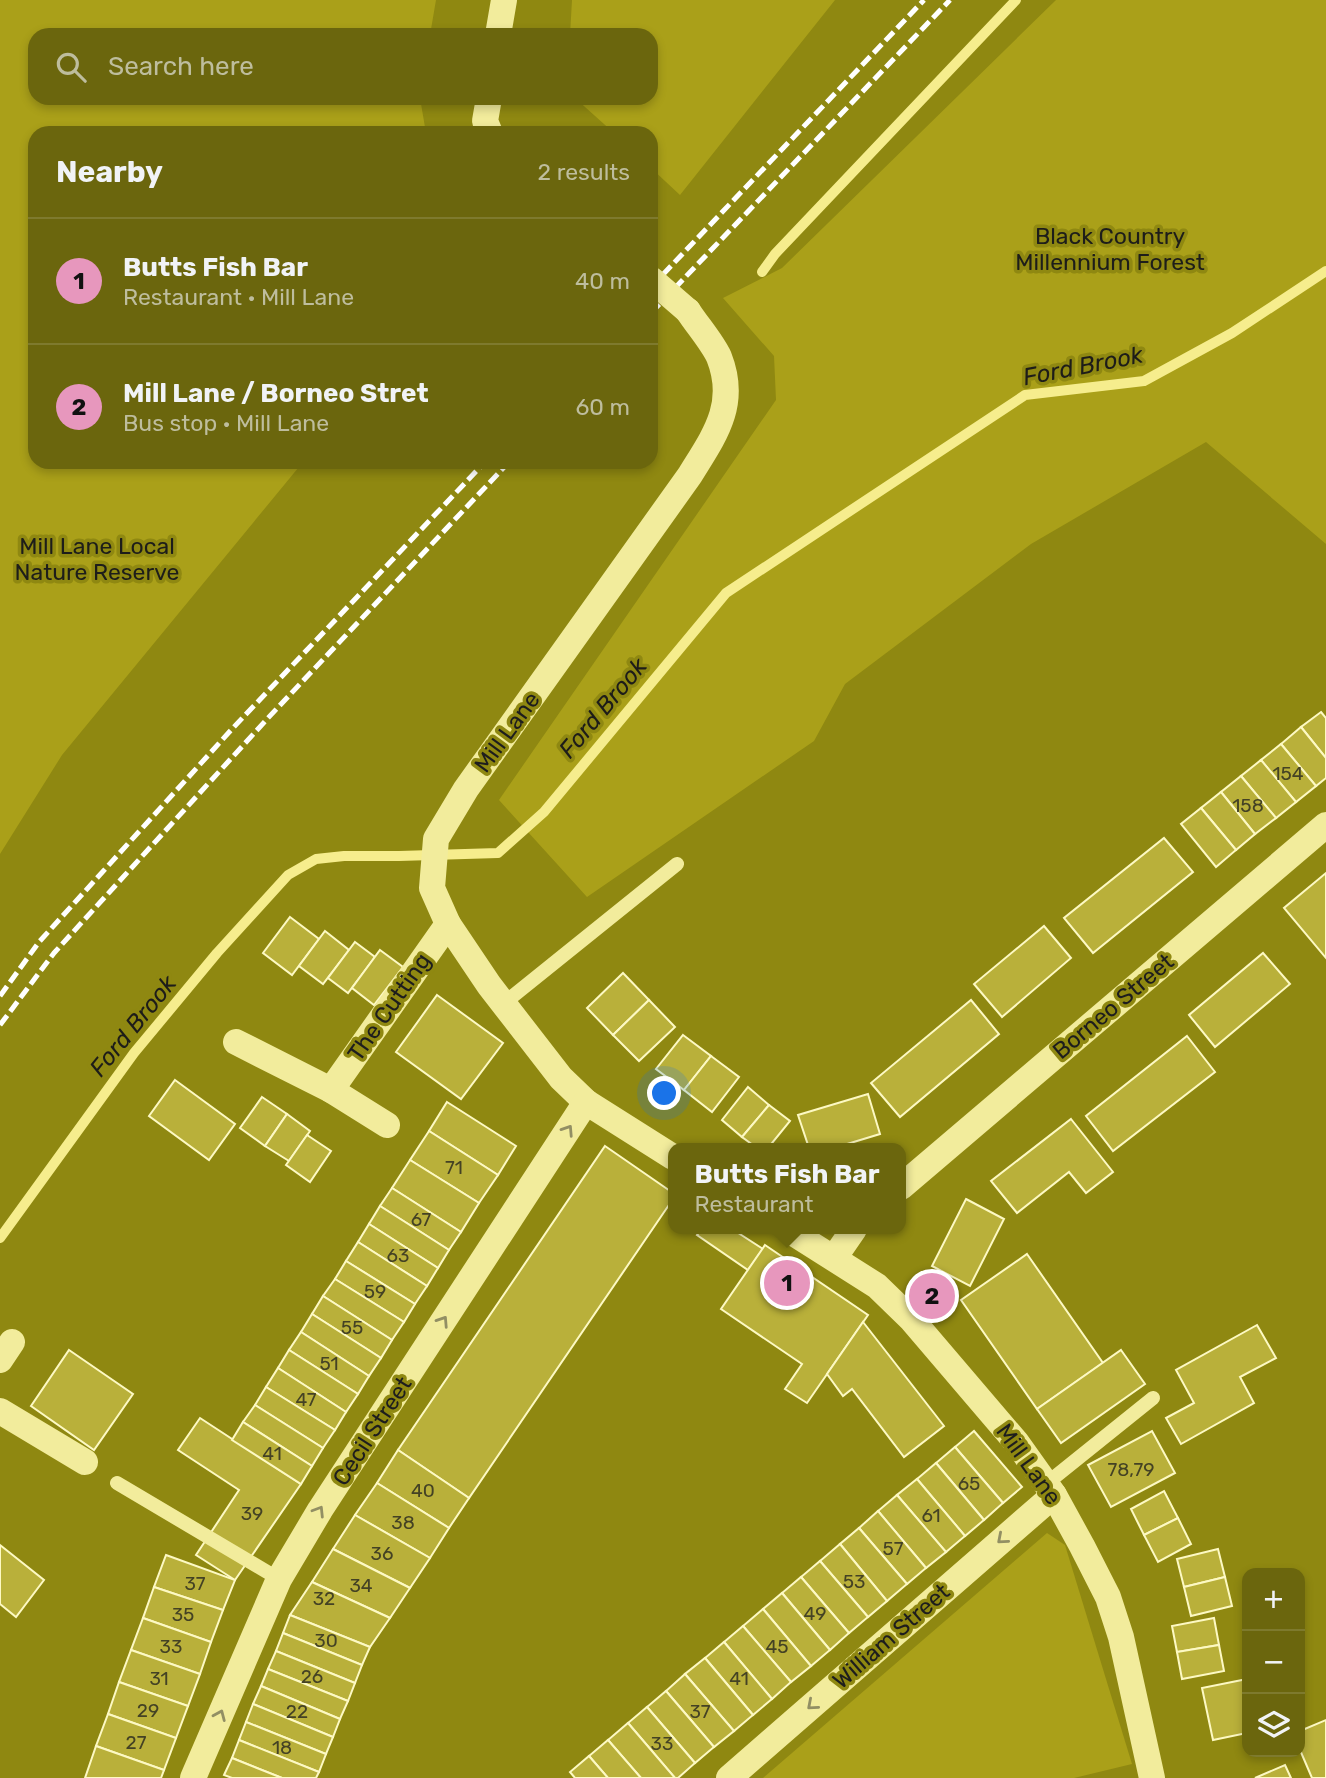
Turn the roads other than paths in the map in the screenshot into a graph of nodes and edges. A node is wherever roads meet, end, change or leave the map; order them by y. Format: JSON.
{"nodes":[{"id":1,"x":504,"y":0,"type":"edge"},
{"id":2,"x":499,"y":28,"type":"edge"},
{"id":3,"x":488,"y":105,"type":"edge"},
{"id":4,"x":488,"y":126,"type":"edge"},
{"id":5,"x":658,"y":285,"type":"edge"},
{"id":6,"x":1326,"y":825,"type":"edge"},
{"id":7,"x":677,"y":864,"type":"dead end"},
{"id":8,"x":448,"y":924,"type":"junction"},
{"id":9,"x":503,"y":1004,"type":"junction"},
{"id":10,"x":236,"y":1042,"type":"dead end"},
{"id":11,"x":331,"y":1090,"type":"junction"},
{"id":12,"x":586,"y":1102,"type":"junction"},
{"id":13,"x":387,"y":1125,"type":"dead end"},
{"id":14,"x":668,"y":1154,"type":"edge"},
{"id":15,"x":906,"y":1183,"type":"edge"},
{"id":16,"x":795,"y":1234,"type":"edge"},
{"id":17,"x":851,"y":1234,"type":"edge"},
{"id":18,"x":834,"y":1258,"type":"junction"},
{"id":19,"x":1153,"y":1398,"type":"dead end"},
{"id":20,"x":0,"y":1410,"type":"edge"},
{"id":21,"x":85,"y":1462,"type":"dead end"},
{"id":22,"x":117,"y":1483,"type":"dead end"},
{"id":23,"x":1050,"y":1489,"type":"junction"},
{"id":24,"x":279,"y":1579,"type":"junction"},
{"id":25,"x":193,"y":1778,"type":"edge"},
{"id":26,"x":729,"y":1778,"type":"edge"},
{"id":27,"x":1152,"y":1778,"type":"edge"}],
"edges":[{"from":1,"to":2,"type":"street"},
{"from":3,"to":4,"type":"street"},
{"from":5,"to":8,"type":"street","name":"Mill Lane","bridge":true},
{"from":6,"to":15,"type":"street","name":"Borneo Street"},
{"from":7,"to":9,"type":"lane"},
{"from":8,"to":9,"type":"street","name":"Mill Lane"},
{"from":8,"to":11,"type":"street","name":"The Cutting"},
{"from":9,"to":12,"type":"street","name":"Mill Lane"},
{"from":10,"to":11,"type":"street"},
{"from":11,"to":13,"type":"street"},
{"from":12,"to":14,"type":"street","name":"Mill Lane"},
{"from":24,"to":12,"type":"street","name":"Cecil Street","one_way":true},
{"from":16,"to":18,"type":"street","name":"Mill Lane"},
{"from":17,"to":18,"type":"street"},
{"from":18,"to":23,"type":"street","name":"Mill Lane"},
{"from":19,"to":23,"type":"lane"},
{"from":20,"to":21,"type":"street"},
{"from":22,"to":24,"type":"lane"},
{"from":23,"to":26,"type":"street","name":"William Street","one_way":true},
{"from":23,"to":27,"type":"street","name":"Mill Lane"},
{"from":25,"to":24,"type":"street","name":"Cecil Street","one_way":true}]}
